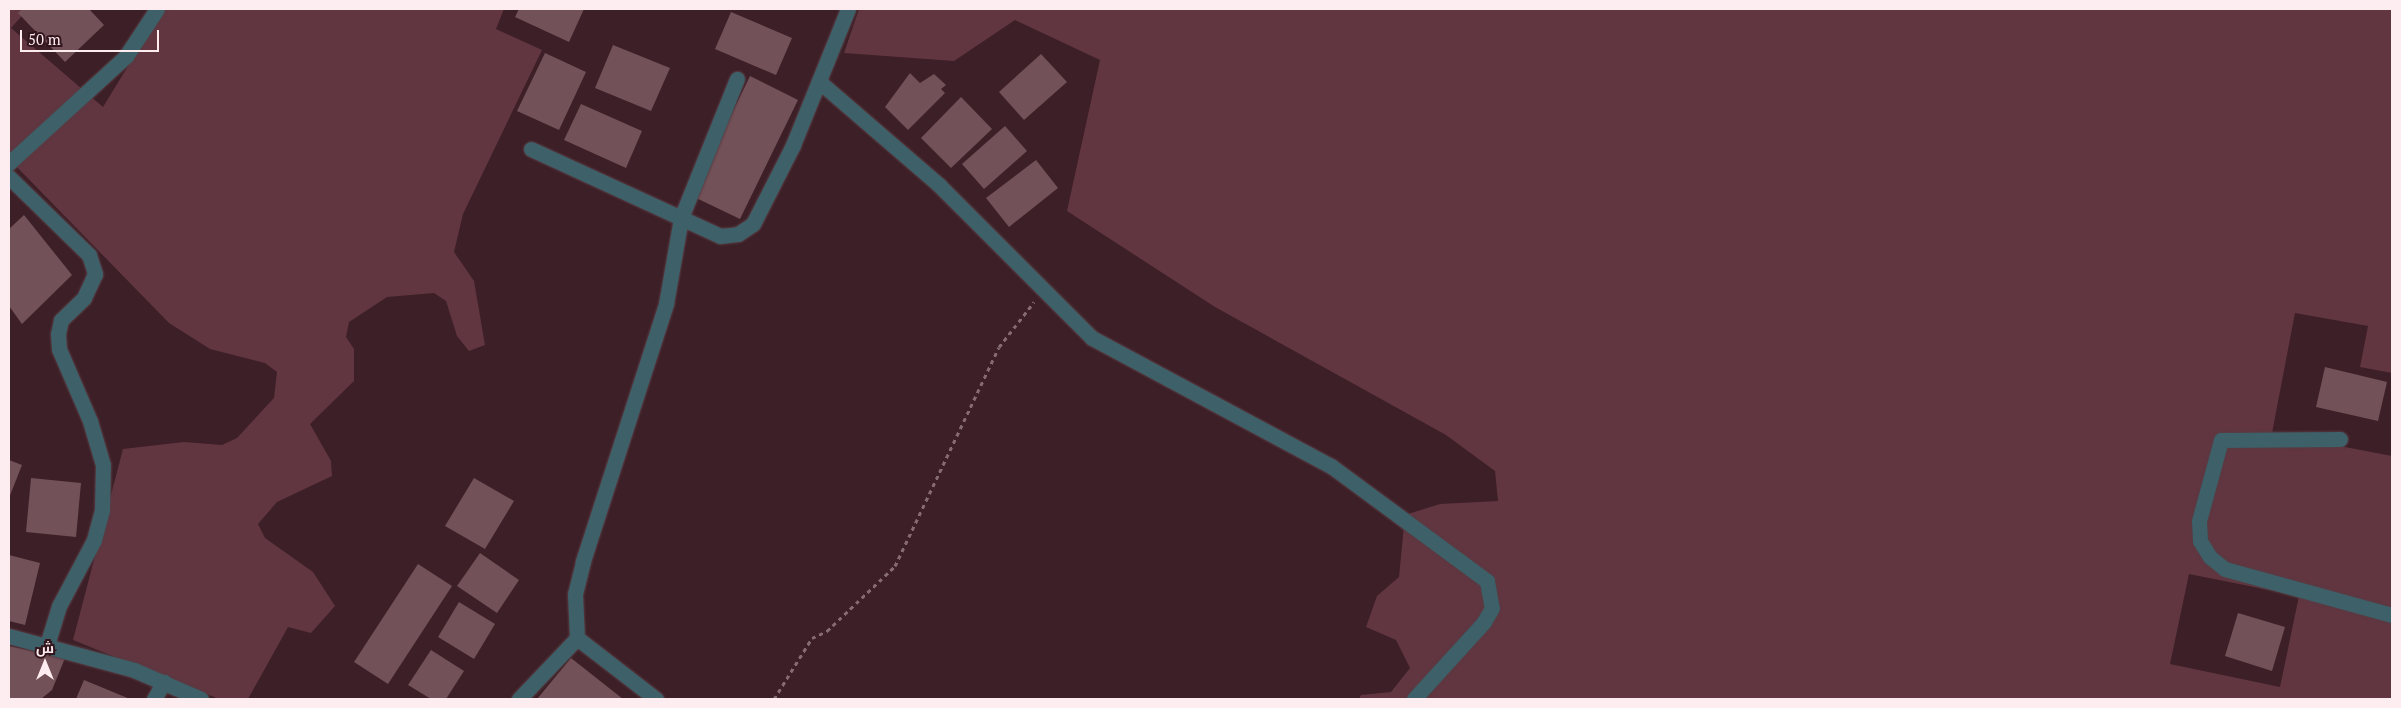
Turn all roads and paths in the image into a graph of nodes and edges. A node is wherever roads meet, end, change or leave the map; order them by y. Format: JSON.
{"nodes":[{"id":1,"x":157,"y":9,"type":"edge"},
{"id":2,"x":848,"y":9,"type":"edge"},
{"id":3,"x":737,"y":79,"type":"dead end"},
{"id":4,"x":822,"y":84,"type":"junction"},
{"id":5,"x":531,"y":149,"type":"dead end"},
{"id":6,"x":9,"y":163,"type":"edge"},
{"id":7,"x":9,"y":177,"type":"edge"},
{"id":8,"x":681,"y":218,"type":"junction"},
{"id":9,"x":1044,"y":290,"type":"junction"},
{"id":10,"x":2340,"y":440,"type":"dead end"},
{"id":11,"x":2392,"y":615,"type":"edge"},
{"id":12,"x":9,"y":636,"type":"edge"},
{"id":13,"x":577,"y":638,"type":"junction"},
{"id":14,"x":46,"y":645,"type":"junction"},
{"id":15,"x":164,"y":682,"type":"junction"},
{"id":16,"x":154,"y":699,"type":"edge"},
{"id":17,"x":201,"y":699,"type":"edge"},
{"id":18,"x":519,"y":699,"type":"edge"},
{"id":19,"x":656,"y":699,"type":"edge"},
{"id":20,"x":774,"y":699,"type":"edge"},
{"id":21,"x":1414,"y":699,"type":"edge"}],
"edges":[{"from":1,"to":6,"type":"street"},
{"from":2,"to":4,"type":"street"},
{"from":3,"to":8,"type":"street"},
{"from":4,"to":8,"type":"street"},
{"from":4,"to":9,"type":"street"},
{"from":5,"to":8,"type":"street"},
{"from":7,"to":14,"type":"street"},
{"from":8,"to":13,"type":"street"},
{"from":9,"to":20,"type":"path"},
{"from":9,"to":21,"type":"street"},
{"from":10,"to":11,"type":"street"},
{"from":12,"to":14,"type":"street"},
{"from":13,"to":18,"type":"street"},
{"from":13,"to":19,"type":"street"},
{"from":14,"to":15,"type":"street"},
{"from":15,"to":16,"type":"street"},
{"from":15,"to":17,"type":"street"}]}
